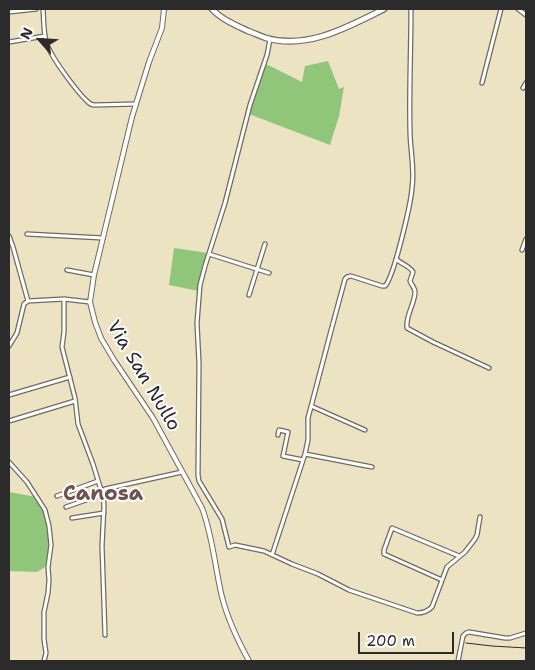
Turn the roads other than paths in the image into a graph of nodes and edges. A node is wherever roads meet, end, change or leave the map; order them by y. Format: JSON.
{"nodes":[{"id":1,"x":36,"y":9,"type":"edge"},
{"id":2,"x":43,"y":9,"type":"edge"},
{"id":3,"x":164,"y":9,"type":"edge"},
{"id":4,"x":212,"y":9,"type":"edge"},
{"id":5,"x":384,"y":9,"type":"edge"},
{"id":6,"x":411,"y":9,"type":"edge"},
{"id":7,"x":502,"y":9,"type":"edge"},
{"id":8,"x":518,"y":9,"type":"edge"},
{"id":9,"x":9,"y":12,"type":"edge"},
{"id":10,"x":526,"y":15,"type":"edge"},
{"id":11,"x":45,"y":36,"type":"junction"},
{"id":12,"x":270,"y":38,"type":"junction"},
{"id":13,"x":9,"y":42,"type":"edge"},
{"id":14,"x":482,"y":83,"type":"dead end"},
{"id":15,"x":526,"y":83,"type":"edge"},
{"id":16,"x":524,"y":88,"type":"dead end"},
{"id":17,"x":136,"y":104,"type":"junction"},
{"id":18,"x":27,"y":234,"type":"dead end"},
{"id":19,"x":9,"y":236,"type":"edge"},
{"id":20,"x":103,"y":238,"type":"junction"},
{"id":21,"x":526,"y":239,"type":"edge"},
{"id":22,"x":265,"y":244,"type":"dead end"},
{"id":23,"x":522,"y":250,"type":"dead end"},
{"id":24,"x":209,"y":254,"type":"junction"},
{"id":25,"x":396,"y":258,"type":"junction"},
{"id":26,"x":257,"y":269,"type":"junction"},
{"id":27,"x":67,"y":270,"type":"dead end"},
{"id":28,"x":269,"y":272,"type":"dead end"},
{"id":29,"x":94,"y":275,"type":"junction"},
{"id":30,"x":249,"y":295,"type":"dead end"},
{"id":31,"x":64,"y":299,"type":"junction"},
{"id":32,"x":28,"y":301,"type":"junction"},
{"id":33,"x":90,"y":302,"type":"junction"},
{"id":34,"x":9,"y":346,"type":"edge"},
{"id":35,"x":489,"y":368,"type":"dead end"},
{"id":36,"x":70,"y":377,"type":"junction"},
{"id":37,"x":9,"y":395,"type":"edge"},
{"id":38,"x":75,"y":401,"type":"junction"},
{"id":39,"x":311,"y":406,"type":"junction"},
{"id":40,"x":9,"y":421,"type":"edge"},
{"id":41,"x":365,"y":430,"type":"dead end"},
{"id":42,"x":278,"y":435,"type":"dead end"},
{"id":43,"x":305,"y":454,"type":"junction"},
{"id":44,"x":303,"y":460,"type":"junction"},
{"id":45,"x":9,"y":462,"type":"edge"},
{"id":46,"x":372,"y":467,"type":"dead end"},
{"id":47,"x":182,"y":472,"type":"junction"},
{"id":48,"x":98,"y":481,"type":"junction"},
{"id":49,"x":103,"y":494,"type":"junction"},
{"id":50,"x":57,"y":496,"type":"dead end"},
{"id":51,"x":66,"y":507,"type":"dead end"},
{"id":52,"x":104,"y":512,"type":"junction"},
{"id":53,"x":480,"y":517,"type":"dead end"},
{"id":54,"x":72,"y":518,"type":"dead end"},
{"id":55,"x":272,"y":555,"type":"junction"},
{"id":56,"x":459,"y":556,"type":"junction"},
{"id":57,"x":442,"y":580,"type":"junction"},
{"id":58,"x":526,"y":633,"type":"edge"},
{"id":59,"x":105,"y":635,"type":"dead end"},
{"id":60,"x":44,"y":661,"type":"edge"},
{"id":61,"x":249,"y":661,"type":"edge"},
{"id":62,"x":458,"y":661,"type":"edge"}],
"edges":[{"from":1,"to":9,"type":"street"},
{"from":2,"to":11,"type":"street"},
{"from":3,"to":17,"type":"street","name":"Via San Nullo"},
{"from":4,"to":12,"type":"main road"},
{"from":5,"to":12,"type":"main road"},
{"from":6,"to":25,"type":"street"},
{"from":7,"to":14,"type":"street"},
{"from":8,"to":10,"type":"street"},
{"from":11,"to":13,"type":"street"},
{"from":11,"to":17,"type":"street"},
{"from":12,"to":24,"type":"street"},
{"from":15,"to":16,"type":"street"},
{"from":17,"to":20,"type":"street","name":"Via San Nullo"},
{"from":18,"to":20,"type":"street"},
{"from":19,"to":32,"type":"street"},
{"from":20,"to":29,"type":"street","name":"Via San Nullo"},
{"from":21,"to":23,"type":"street"},
{"from":22,"to":26,"type":"street"},
{"from":24,"to":26,"type":"street"},
{"from":24,"to":55,"type":"street"},
{"from":25,"to":35,"type":"street"},
{"from":25,"to":39,"type":"street"},
{"from":26,"to":28,"type":"street"},
{"from":26,"to":30,"type":"street"},
{"from":27,"to":29,"type":"street"},
{"from":29,"to":33,"type":"street","name":"Via San Nullo"},
{"from":31,"to":32,"type":"street"},
{"from":31,"to":33,"type":"street"},
{"from":31,"to":36,"type":"street"},
{"from":32,"to":34,"type":"street"},
{"from":33,"to":47,"type":"street","name":"Via San Nullo"},
{"from":36,"to":37,"type":"street"},
{"from":36,"to":38,"type":"street"},
{"from":38,"to":40,"type":"street"},
{"from":38,"to":48,"type":"street"},
{"from":39,"to":41,"type":"street"},
{"from":39,"to":43,"type":"street"},
{"from":42,"to":44,"type":"street"},
{"from":43,"to":44,"type":"street"},
{"from":43,"to":46,"type":"street"},
{"from":44,"to":55,"type":"street"},
{"from":45,"to":60,"type":"street"},
{"from":47,"to":49,"type":"street"},
{"from":47,"to":61,"type":"street","name":"Via San Nullo"},
{"from":48,"to":49,"type":"street"},
{"from":48,"to":50,"type":"street"},
{"from":49,"to":51,"type":"street"},
{"from":49,"to":52,"type":"street"},
{"from":52,"to":54,"type":"street"},
{"from":52,"to":59,"type":"street"},
{"from":53,"to":56,"type":"street"},
{"from":55,"to":57,"type":"street"},
{"from":56,"to":57,"type":"street"},
{"from":56,"to":57,"type":"street"},
{"from":58,"to":62,"type":"street"}]}
